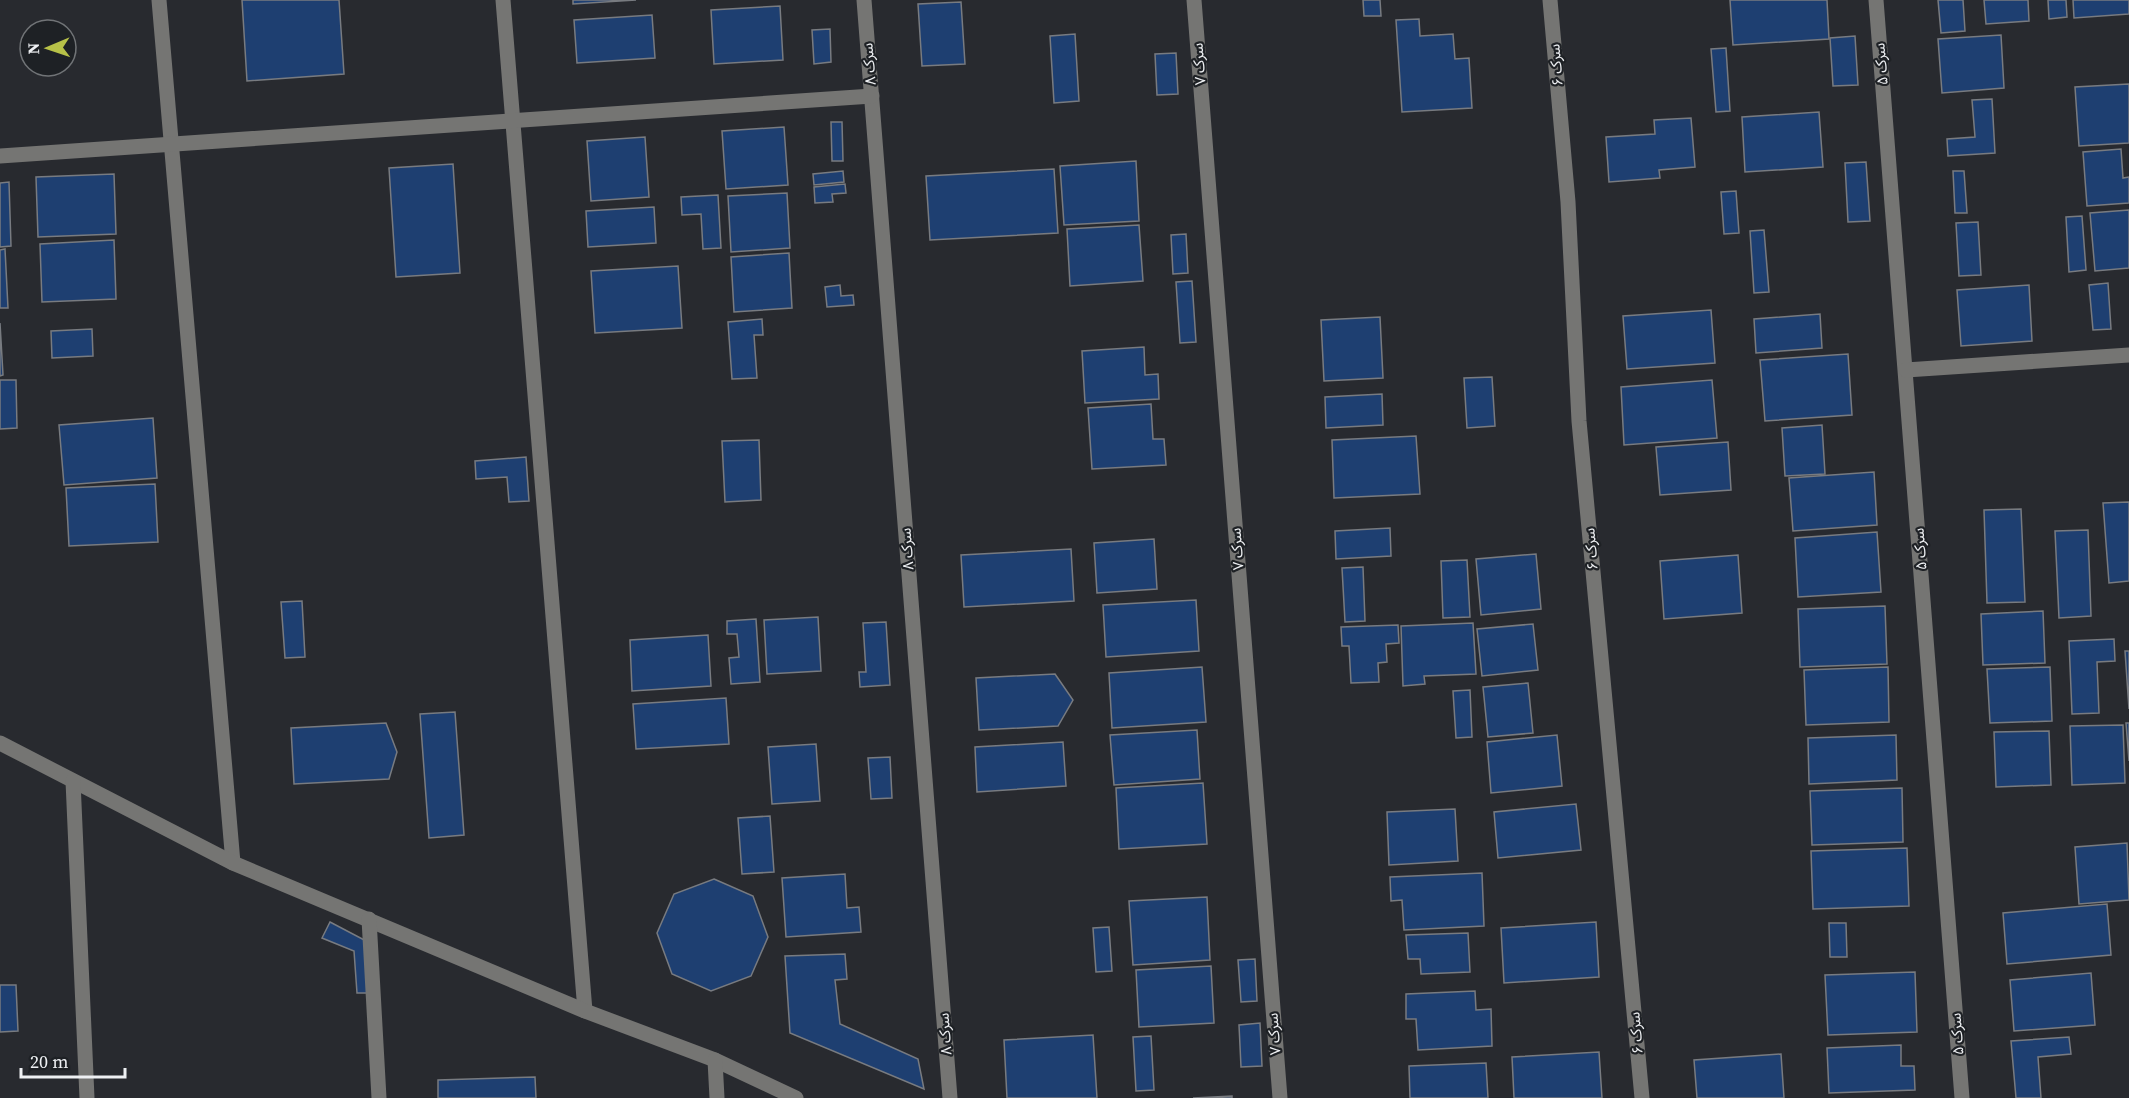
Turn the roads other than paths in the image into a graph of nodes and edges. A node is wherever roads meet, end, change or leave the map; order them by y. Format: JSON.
{"nodes":[{"id":1,"x":159,"y":0,"type":"edge"},
{"id":2,"x":503,"y":0,"type":"edge"},
{"id":3,"x":864,"y":0,"type":"edge"},
{"id":4,"x":1194,"y":0,"type":"edge"},
{"id":5,"x":1550,"y":0,"type":"edge"},
{"id":6,"x":1876,"y":0,"type":"edge"},
{"id":7,"x":872,"y":96,"type":"junction"},
{"id":8,"x":512,"y":121,"type":"junction"},
{"id":9,"x":169,"y":144,"type":"junction"},
{"id":10,"x":0,"y":156,"type":"edge"},
{"id":11,"x":2129,"y":355,"type":"edge"},
{"id":12,"x":1906,"y":370,"type":"junction"},
{"id":13,"x":0,"y":743,"type":"edge"},
{"id":14,"x":73,"y":780,"type":"junction"},
{"id":15,"x":233,"y":863,"type":"junction"},
{"id":16,"x":369,"y":919,"type":"junction"},
{"id":17,"x":585,"y":1011,"type":"junction"},
{"id":18,"x":715,"y":1060,"type":"junction"},
{"id":19,"x":87,"y":1098,"type":"edge"},
{"id":20,"x":379,"y":1098,"type":"edge"},
{"id":21,"x":717,"y":1098,"type":"edge"},
{"id":22,"x":796,"y":1098,"type":"edge"},
{"id":23,"x":950,"y":1098,"type":"edge"},
{"id":24,"x":1280,"y":1098,"type":"edge"},
{"id":25,"x":1642,"y":1098,"type":"edge"},
{"id":26,"x":1962,"y":1098,"type":"edge"}],
"edges":[{"from":1,"to":9,"type":"street"},
{"from":2,"to":8,"type":"street"},
{"from":3,"to":7,"type":"street","name":"سرک ۸"},
{"from":4,"to":24,"type":"street","name":"سرک ۷"},
{"from":5,"to":25,"type":"street","name":"سرک ۶"},
{"from":6,"to":12,"type":"street","name":"سرک ۵"},
{"from":7,"to":8,"type":"street"},
{"from":7,"to":23,"type":"street","name":"سرک ۸"},
{"from":8,"to":9,"type":"street"},
{"from":8,"to":17,"type":"street"},
{"from":9,"to":10,"type":"street"},
{"from":9,"to":15,"type":"street"},
{"from":11,"to":12,"type":"street"},
{"from":12,"to":26,"type":"street","name":"سرک ۵"},
{"from":13,"to":14,"type":"street"},
{"from":14,"to":15,"type":"street"},
{"from":14,"to":19,"type":"street"},
{"from":15,"to":16,"type":"street"},
{"from":16,"to":17,"type":"street"},
{"from":16,"to":20,"type":"street"},
{"from":17,"to":18,"type":"street"},
{"from":18,"to":21,"type":"street"},
{"from":18,"to":22,"type":"street"}]}
